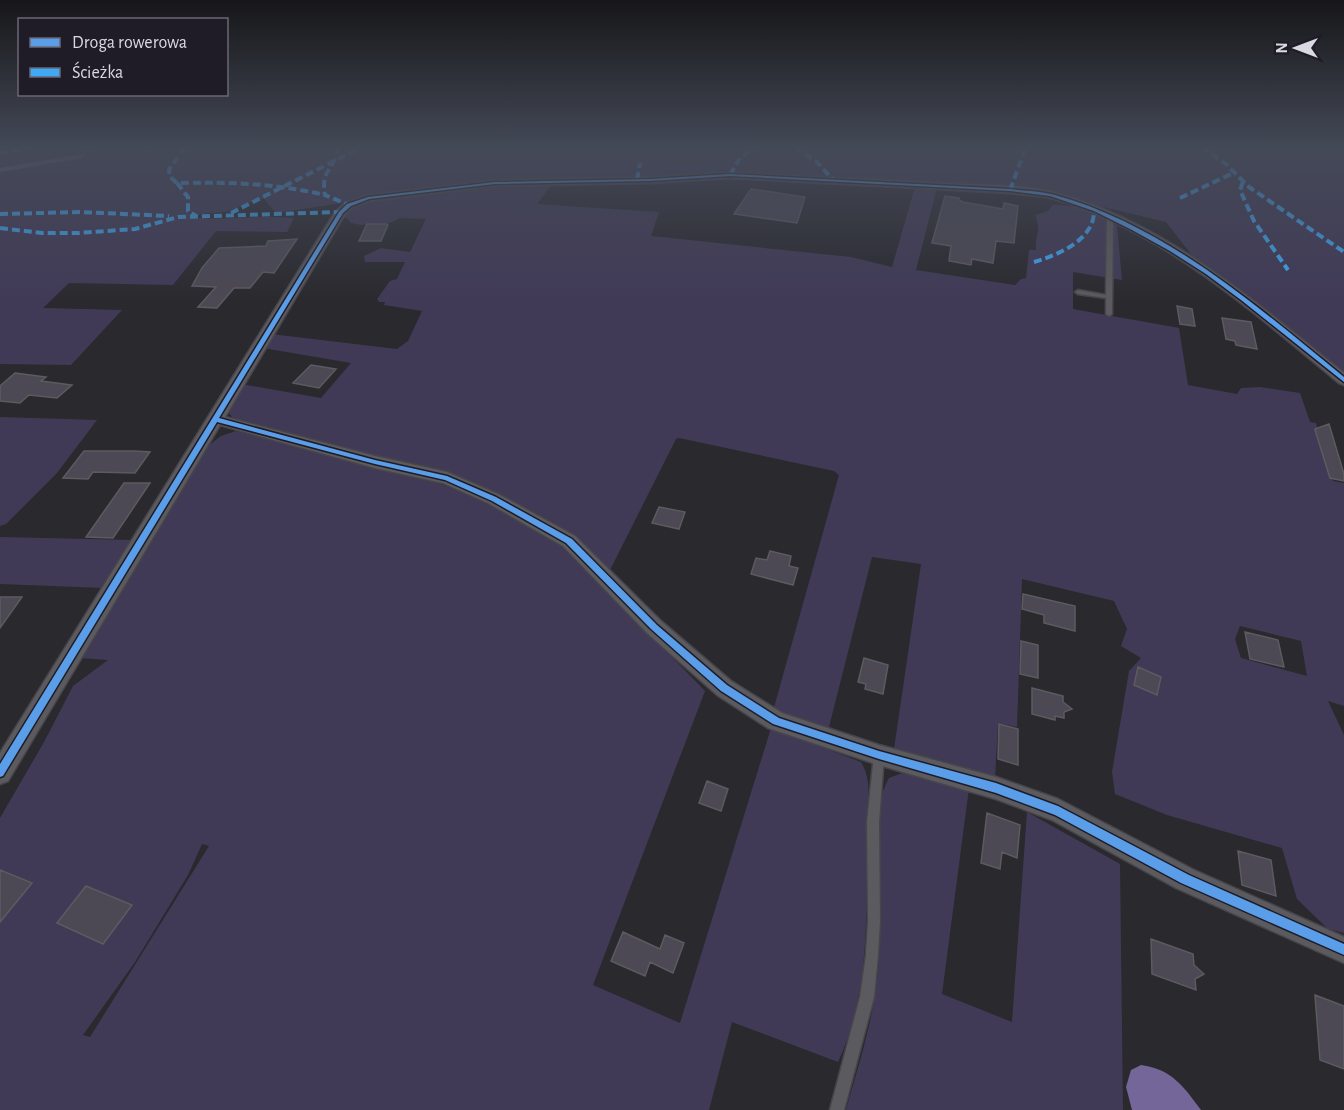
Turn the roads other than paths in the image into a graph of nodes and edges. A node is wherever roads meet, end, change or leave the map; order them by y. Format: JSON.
{"nodes":[{"id":1,"x":366,"y":199,"type":"edge"},
{"id":2,"x":1063,"y":199,"type":"edge"},
{"id":3,"x":1110,"y":217,"type":"junction"},
{"id":4,"x":1078,"y":292,"type":"dead end"},
{"id":5,"x":1109,"y":297,"type":"junction"},
{"id":6,"x":1109,"y":314,"type":"dead end"},
{"id":7,"x":1344,"y":380,"type":"edge"},
{"id":8,"x":215,"y":419,"type":"junction"},
{"id":9,"x":879,"y":755,"type":"junction"},
{"id":10,"x":0,"y":773,"type":"edge"},
{"id":11,"x":1344,"y":950,"type":"edge"},
{"id":12,"x":837,"y":1110,"type":"edge"}],
"edges":[{"from":1,"to":8,"type":"street"},
{"from":2,"to":3,"type":"street"},
{"from":3,"to":5,"type":"lane"},
{"from":3,"to":7,"type":"street"},
{"from":4,"to":5,"type":"lane"},
{"from":5,"to":6,"type":"lane"},
{"from":8,"to":9,"type":"street"},
{"from":8,"to":10,"type":"street"},
{"from":9,"to":11,"type":"street"},
{"from":9,"to":12,"type":"lane"}]}
